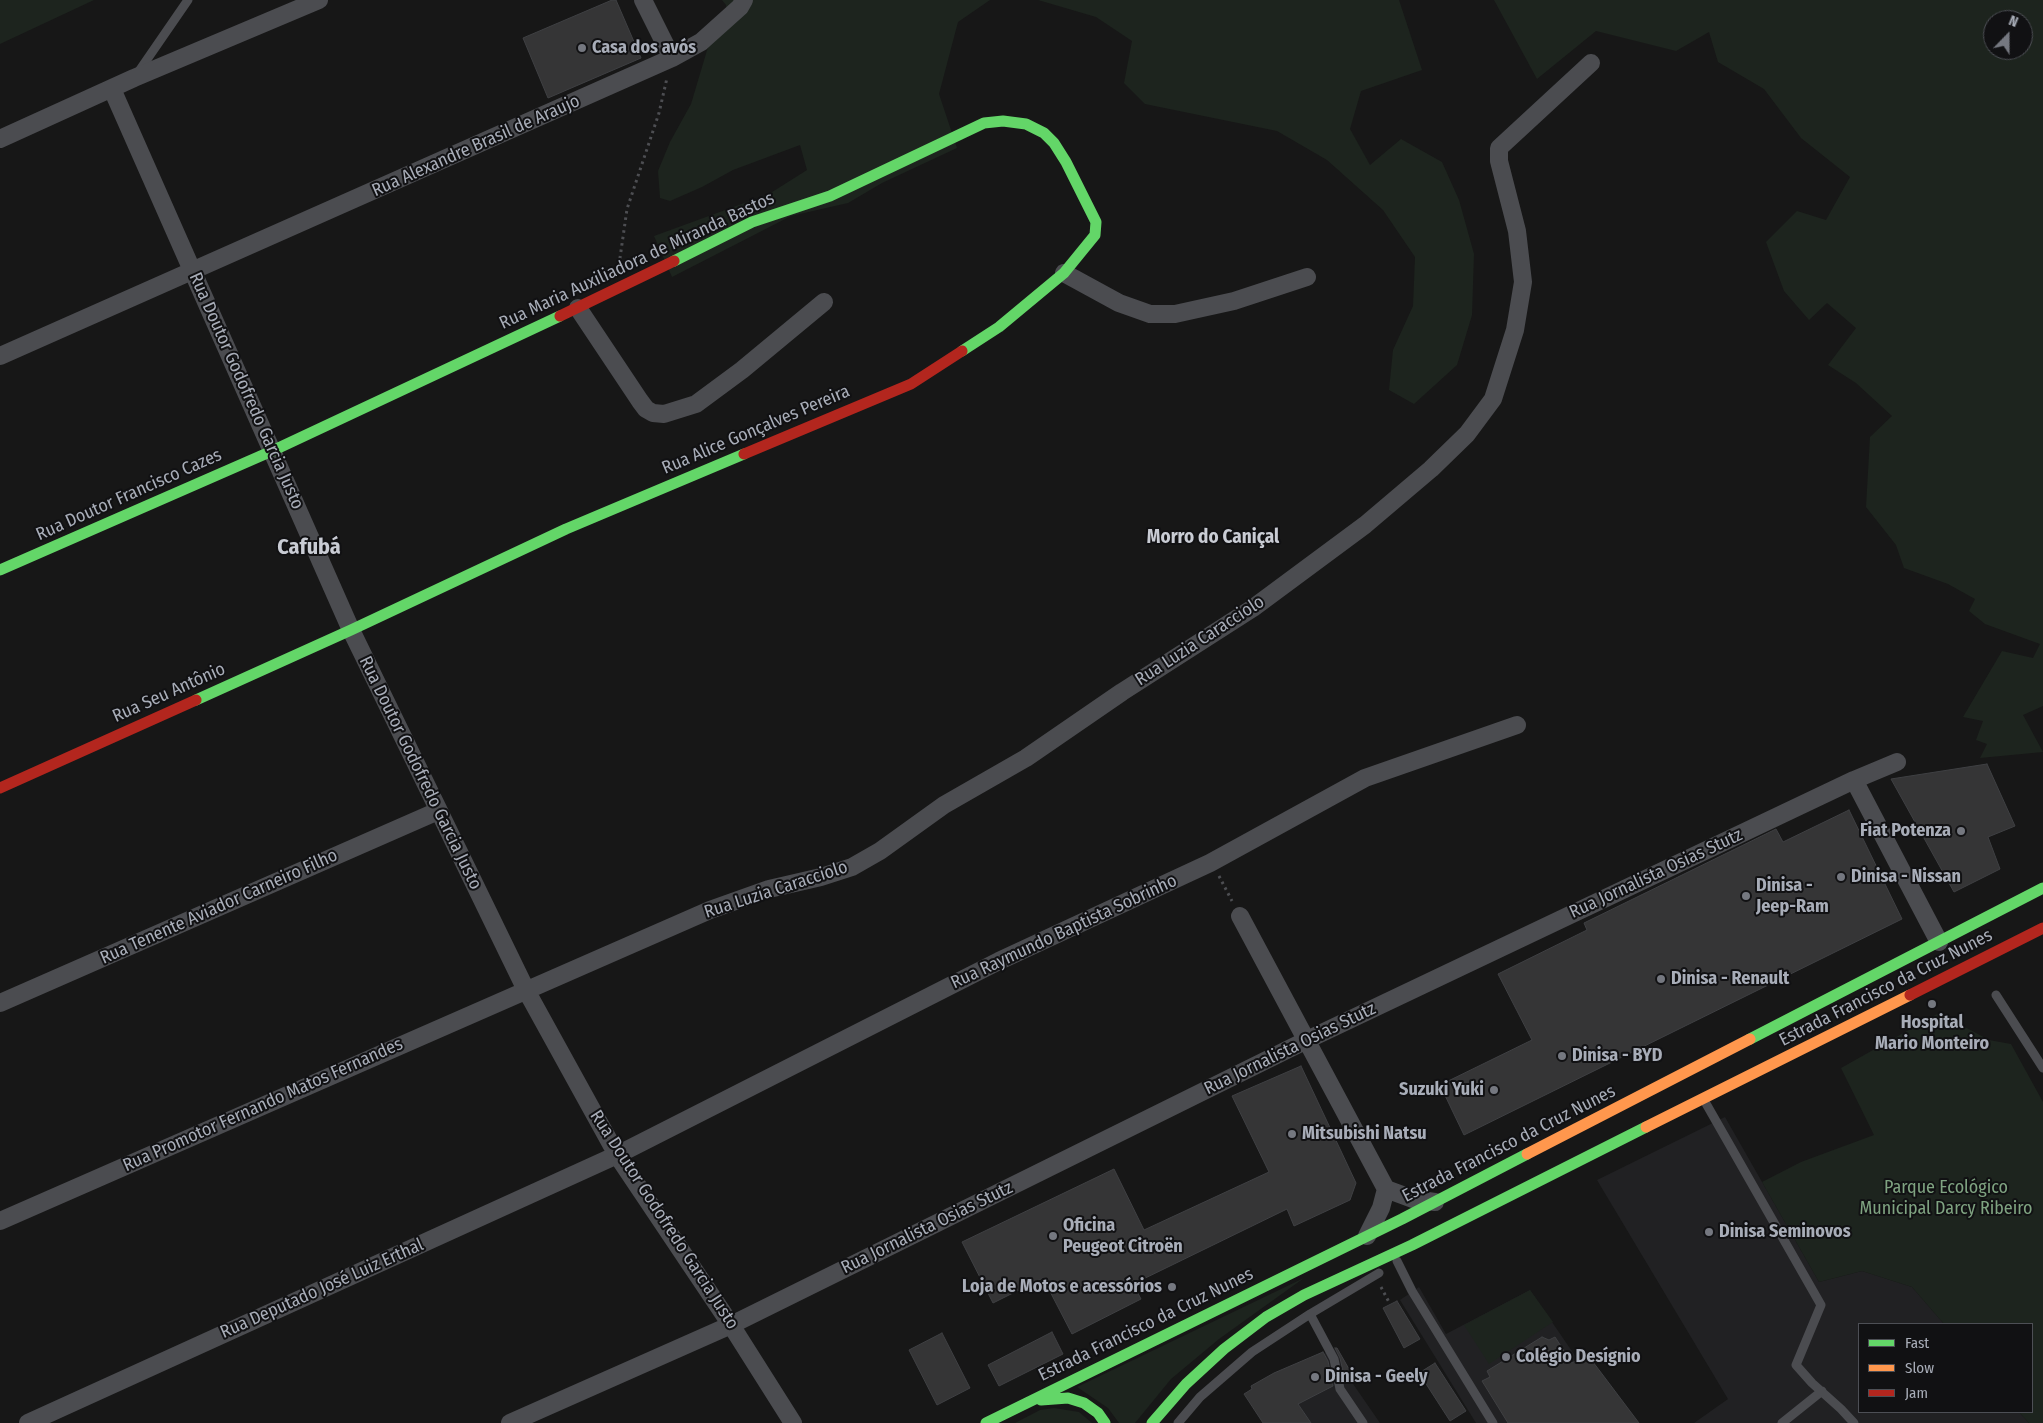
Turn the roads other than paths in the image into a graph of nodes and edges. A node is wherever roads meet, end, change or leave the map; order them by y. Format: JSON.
{"nodes":[{"id":1,"x":188,"y":0,"type":"edge"},
{"id":2,"x":319,"y":0,"type":"edge"},
{"id":3,"x":643,"y":0,"type":"edge"},
{"id":4,"x":744,"y":0,"type":"edge"},
{"id":5,"x":672,"y":58,"type":"junction"},
{"id":6,"x":1590,"y":63,"type":"dead end"},
{"id":7,"x":134,"y":78,"type":"junction"},
{"id":8,"x":112,"y":89,"type":"junction"},
{"id":9,"x":0,"y":139,"type":"edge"},
{"id":10,"x":1080,"y":188,"type":"joint"},
{"id":11,"x":194,"y":272,"type":"junction"},
{"id":12,"x":1064,"y":273,"type":"junction"},
{"id":13,"x":1307,"y":277,"type":"dead end"},
{"id":14,"x":824,"y":302,"type":"dead end"},
{"id":15,"x":578,"y":308,"type":"junction"},
{"id":16,"x":0,"y":356,"type":"edge"},
{"id":17,"x":272,"y":451,"type":"junction"},
{"id":18,"x":0,"y":570,"type":"edge"},
{"id":19,"x":351,"y":630,"type":"junction"},
{"id":20,"x":1517,"y":725,"type":"dead end"},
{"id":21,"x":1897,"y":762,"type":"dead end"},
{"id":22,"x":1854,"y":780,"type":"junction"},
{"id":23,"x":0,"y":788,"type":"edge"},
{"id":24,"x":438,"y":811,"type":"junction"},
{"id":25,"x":2043,"y":888,"type":"edge"},
{"id":26,"x":1240,"y":916,"type":"road end"},
{"id":27,"x":2043,"y":928,"type":"edge"},
{"id":28,"x":1939,"y":942,"type":"junction"},
{"id":29,"x":526,"y":990,"type":"junction"},
{"id":30,"x":1996,"y":995,"type":"dead end"},
{"id":31,"x":0,"y":1003,"type":"edge"},
{"id":32,"x":1307,"y":1040,"type":"junction"},
{"id":33,"x":2043,"y":1068,"type":"edge"},
{"id":34,"x":1704,"y":1099,"type":"junction"},
{"id":35,"x":617,"y":1155,"type":"junction"},
{"id":36,"x":1386,"y":1188,"type":"junction"},
{"id":37,"x":1435,"y":1202,"type":"junction"},
{"id":38,"x":0,"y":1221,"type":"edge"},
{"id":39,"x":1367,"y":1236,"type":"junction"},
{"id":40,"x":1412,"y":1245,"type":"junction"},
{"id":41,"x":1397,"y":1261,"type":"junction"},
{"id":42,"x":1310,"y":1314,"type":"junction"},
{"id":43,"x":731,"y":1325,"type":"junction"},
{"id":44,"x":1822,"y":1391,"type":"junction"},
{"id":45,"x":1031,"y":1401,"type":"junction"},
{"id":46,"x":28,"y":1423,"type":"edge"},
{"id":47,"x":510,"y":1423,"type":"edge"},
{"id":48,"x":793,"y":1423,"type":"edge"},
{"id":49,"x":986,"y":1423,"type":"edge"},
{"id":50,"x":1105,"y":1423,"type":"edge"},
{"id":51,"x":1152,"y":1423,"type":"edge"},
{"id":52,"x":1178,"y":1423,"type":"edge"},
{"id":53,"x":1363,"y":1423,"type":"edge"},
{"id":54,"x":1493,"y":1423,"type":"edge"},
{"id":55,"x":1782,"y":1423,"type":"edge"},
{"id":56,"x":1854,"y":1423,"type":"edge"}],
"edges":[{"from":1,"to":7,"type":"lane"},
{"from":2,"to":7,"type":"street"},
{"from":3,"to":5,"type":"street"},
{"from":4,"to":5,"type":"street","name":"Rua Alexandre Brasil de Araujo"},
{"from":5,"to":11,"type":"street","name":"Rua Alexandre Brasil de Araujo"},
{"from":6,"to":29,"type":"street","name":"Rua Luzia Caracciolo"},
{"from":7,"to":8,"type":"street"},
{"from":8,"to":9,"type":"street"},
{"from":8,"to":11,"type":"street","name":"Rua Doutor Godofredo Garcia Justo"},
{"from":10,"to":12,"type":"street","name":"Rua Alice Gonçalves Pereira"},
{"from":10,"to":15,"type":"street","name":"Rua Maria Auxiliadora de Miranda Bastos"},
{"from":11,"to":16,"type":"street","name":"Rua Alexandre Brasil de Araujo"},
{"from":11,"to":17,"type":"street","name":"Rua Doutor Godofredo Garcia Justo"},
{"from":12,"to":13,"type":"street"},
{"from":12,"to":19,"type":"street","name":"Rua Alice Gonçalves Pereira"},
{"from":14,"to":15,"type":"street"},
{"from":15,"to":17,"type":"street","name":"Rua Maria Auxiliadora de Miranda Bastos"},
{"from":17,"to":18,"type":"street","name":"Rua Doutor Francisco Cazes"},
{"from":17,"to":19,"type":"street","name":"Rua Doutor Godofredo Garcia Justo"},
{"from":19,"to":23,"type":"street","name":"Rua Seu Antônio"},
{"from":19,"to":24,"type":"street","name":"Rua Doutor Godofredo Garcia Justo"},
{"from":20,"to":35,"type":"street","name":"Rua Raymundo Baptista Sobrinho"},
{"from":21,"to":22,"type":"street","name":"Rua Jornalista Osias Stutz"},
{"from":22,"to":28,"type":"street"},
{"from":22,"to":32,"type":"street","name":"Rua Jornalista Osias Stutz"},
{"from":24,"to":29,"type":"street","name":"Rua Doutor Godofredo Garcia Justo"},
{"from":24,"to":31,"type":"street","name":"Rua Tenente Aviador Carneiro Filho"},
{"from":25,"to":28,"type":"street","name":"Estrada Francisco da Cruz Nunes"},
{"from":26,"to":32,"type":"street"},
{"from":27,"to":34,"type":"street","name":"Estrada Francisco da Cruz Nunes"},
{"from":28,"to":37,"type":"street","name":"Estrada Francisco da Cruz Nunes"},
{"from":29,"to":35,"type":"street","name":"Rua Doutor Godofredo Garcia Justo"},
{"from":29,"to":38,"type":"street","name":"Rua Promotor Fernando Matos Fernandes"},
{"from":30,"to":33,"type":"lane"},
{"from":32,"to":36,"type":"street"},
{"from":32,"to":43,"type":"street","name":"Rua Jornalista Osias Stutz"},
{"from":34,"to":40,"type":"street","name":"Estrada Francisco da Cruz Nunes"},
{"from":34,"to":44,"type":"lane"},
{"from":35,"to":43,"type":"street","name":"Rua Doutor Godofredo Garcia Justo"},
{"from":35,"to":46,"type":"street","name":"Rua Deputado José Luiz Erthal"},
{"from":36,"to":37,"type":"street"},
{"from":36,"to":39,"type":"street"},
{"from":37,"to":39,"type":"street","name":"Estrada Francisco da Cruz Nunes"},
{"from":39,"to":45,"type":"street","name":"Estrada Francisco da Cruz Nunes"},
{"from":40,"to":41,"type":"lane"},
{"from":40,"to":51,"type":"street","name":"Estrada Francisco da Cruz Nunes"},
{"from":41,"to":42,"type":"lane"},
{"from":41,"to":54,"type":"lane"},
{"from":42,"to":52,"type":"lane"},
{"from":42,"to":53,"type":"lane"},
{"from":43,"to":47,"type":"street","name":"Rua Jornalista Osias Stutz"},
{"from":43,"to":48,"type":"street","name":"Rua Doutor Godofredo Garcia Justo"},
{"from":44,"to":55,"type":"lane"},
{"from":44,"to":56,"type":"lane"},
{"from":45,"to":49,"type":"street","name":"Estrada Francisco da Cruz Nunes"},
{"from":45,"to":50,"type":"street"}]}
